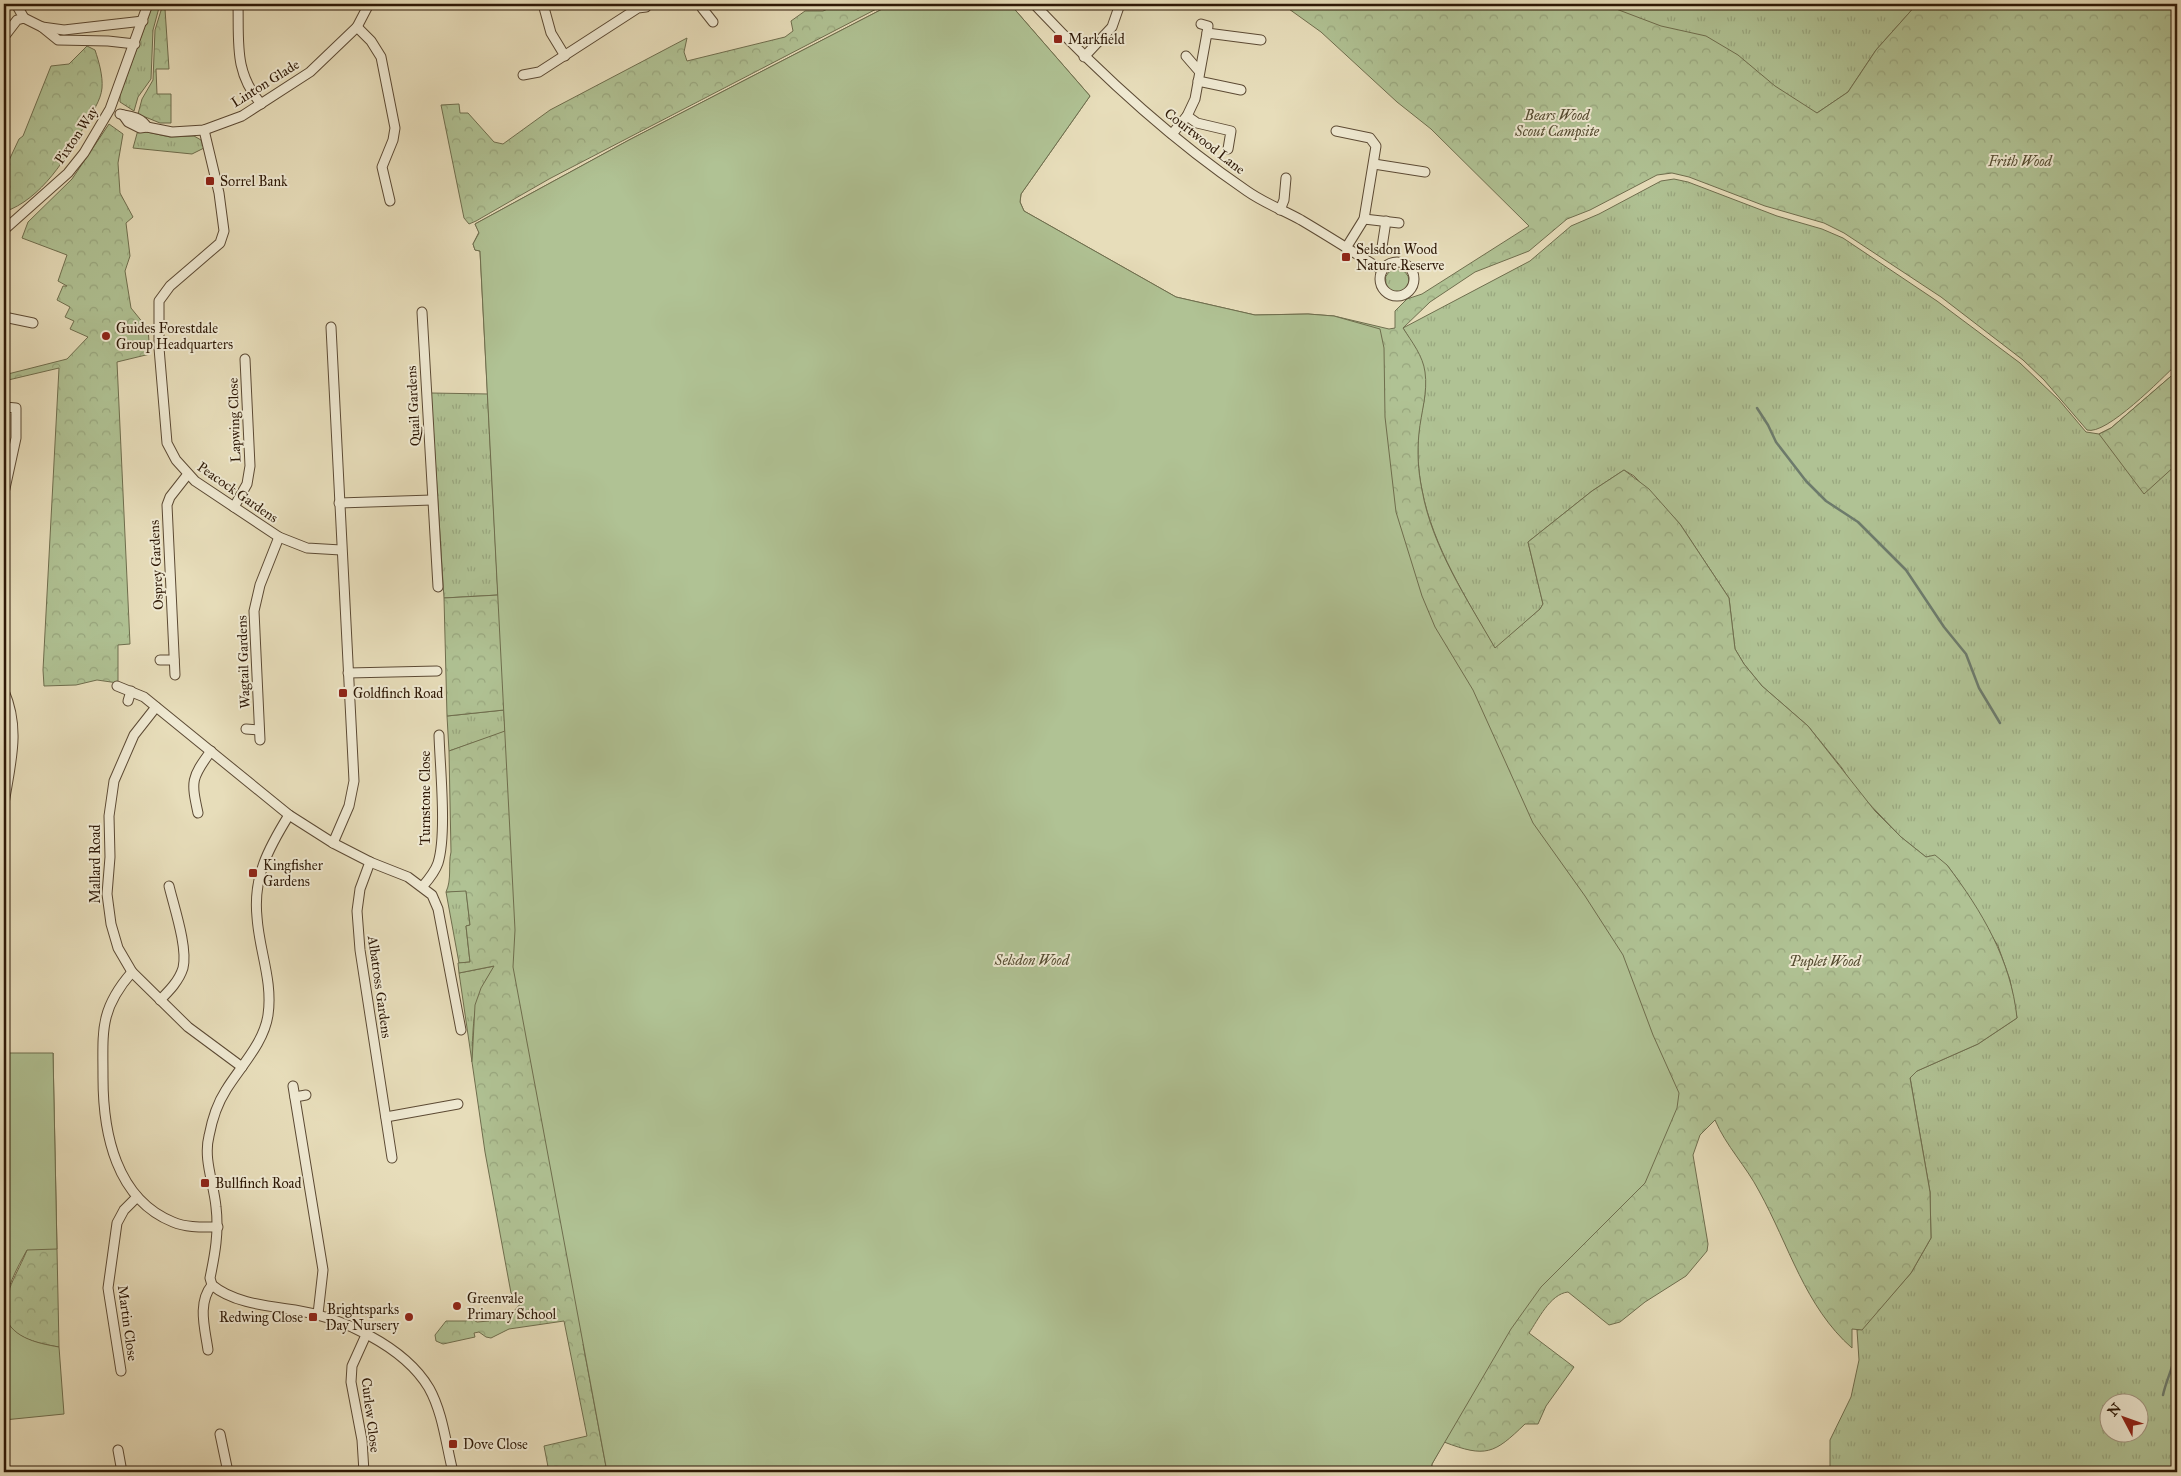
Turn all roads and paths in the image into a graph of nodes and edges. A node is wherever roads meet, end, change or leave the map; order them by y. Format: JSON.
{"nodes":[{"id":1,"x":16,"y":4,"type":"edge"},
{"id":2,"x":148,"y":4,"type":"edge"},
{"id":3,"x":238,"y":4,"type":"edge"},
{"id":4,"x":369,"y":4,"type":"edge"},
{"id":5,"x":543,"y":4,"type":"edge"},
{"id":6,"x":708,"y":4,"type":"edge"},
{"id":7,"x":1034,"y":4,"type":"edge"},
{"id":8,"x":1120,"y":4,"type":"edge"},
{"id":9,"x":646,"y":7,"type":"dead end"},
{"id":10,"x":24,"y":18,"type":"junction"},
{"id":11,"x":142,"y":21,"type":"junction"},
{"id":12,"x":712,"y":22,"type":"dead end"},
{"id":13,"x":1201,"y":24,"type":"dead end"},
{"id":14,"x":42,"y":27,"type":"junction"},
{"id":15,"x":357,"y":27,"type":"junction"},
{"id":16,"x":1207,"y":33,"type":"junction"},
{"id":17,"x":4,"y":37,"type":"edge"},
{"id":18,"x":1261,"y":40,"type":"dead end"},
{"id":19,"x":135,"y":44,"type":"junction"},
{"id":20,"x":565,"y":56,"type":"junction"},
{"id":21,"x":1186,"y":56,"type":"dead end"},
{"id":22,"x":1084,"y":57,"type":"junction"},
{"id":23,"x":1199,"y":71,"type":"junction"},
{"id":24,"x":523,"y":75,"type":"dead end"},
{"id":25,"x":1198,"y":81,"type":"junction"},
{"id":26,"x":1241,"y":90,"type":"dead end"},
{"id":27,"x":261,"y":104,"type":"junction"},
{"id":28,"x":110,"y":109,"type":"junction"},
{"id":29,"x":1187,"y":116,"type":"junction"},
{"id":30,"x":204,"y":130,"type":"junction"},
{"id":31,"x":1336,"y":131,"type":"dead end"},
{"id":32,"x":1172,"y":134,"type":"junction"},
{"id":33,"x":1228,"y":149,"type":"dead end"},
{"id":34,"x":1374,"y":164,"type":"junction"},
{"id":35,"x":1425,"y":172,"type":"dead end"},
{"id":36,"x":1286,"y":178,"type":"dead end"},
{"id":37,"x":390,"y":201,"type":"dead end"},
{"id":38,"x":1280,"y":210,"type":"junction"},
{"id":39,"x":1364,"y":219,"type":"junction"},
{"id":40,"x":1386,"y":221,"type":"junction"},
{"id":41,"x":1399,"y":224,"type":"dead end"},
{"id":42,"x":4,"y":230,"type":"edge"},
{"id":43,"x":1382,"y":247,"type":"dead end"},
{"id":44,"x":1346,"y":248,"type":"junction"},
{"id":45,"x":1382,"y":270,"type":"dead end"},
{"id":46,"x":422,"y":312,"type":"dead end"},
{"id":47,"x":4,"y":317,"type":"edge"},
{"id":48,"x":33,"y":323,"type":"dead end"},
{"id":49,"x":331,"y":327,"type":"dead end"},
{"id":50,"x":245,"y":359,"type":"dead end"},
{"id":51,"x":5,"y":407,"type":"dead end"},
{"id":52,"x":188,"y":474,"type":"junction"},
{"id":53,"x":4,"y":493,"type":"edge"},
{"id":54,"x":432,"y":500,"type":"junction"},
{"id":55,"x":340,"y":503,"type":"junction"},
{"id":56,"x":234,"y":507,"type":"junction"},
{"id":57,"x":279,"y":537,"type":"junction"},
{"id":58,"x":341,"y":550,"type":"junction"},
{"id":59,"x":438,"y":587,"type":"dead end"},
{"id":60,"x":160,"y":660,"type":"dead end"},
{"id":61,"x":174,"y":660,"type":"junction"},
{"id":62,"x":437,"y":671,"type":"dead end"},
{"id":63,"x":348,"y":673,"type":"junction"},
{"id":64,"x":175,"y":675,"type":"dead end"},
{"id":65,"x":118,"y":686,"type":"dead end"},
{"id":66,"x":4,"y":691,"type":"edge"},
{"id":67,"x":132,"y":691,"type":"junction"},
{"id":68,"x":128,"y":701,"type":"dead end"},
{"id":69,"x":156,"y":707,"type":"junction"},
{"id":70,"x":246,"y":729,"type":"dead end"},
{"id":71,"x":259,"y":730,"type":"junction"},
{"id":72,"x":439,"y":735,"type":"dead end"},
{"id":73,"x":260,"y":740,"type":"dead end"},
{"id":74,"x":211,"y":751,"type":"junction"},
{"id":75,"x":4,"y":804,"type":"edge"},
{"id":76,"x":198,"y":813,"type":"dead end"},
{"id":77,"x":289,"y":815,"type":"junction"},
{"id":78,"x":333,"y":843,"type":"junction"},
{"id":79,"x":370,"y":862,"type":"junction"},
{"id":80,"x":169,"y":886,"type":"dead end"},
{"id":81,"x":423,"y":886,"type":"junction"},
{"id":82,"x":132,"y":972,"type":"junction"},
{"id":83,"x":160,"y":1000,"type":"junction"},
{"id":84,"x":461,"y":1030,"type":"dead end"},
{"id":85,"x":242,"y":1067,"type":"junction"},
{"id":86,"x":293,"y":1086,"type":"dead end"},
{"id":87,"x":306,"y":1095,"type":"dead end"},
{"id":88,"x":295,"y":1097,"type":"junction"},
{"id":89,"x":458,"y":1104,"type":"dead end"},
{"id":90,"x":386,"y":1117,"type":"junction"},
{"id":91,"x":392,"y":1158,"type":"dead end"},
{"id":92,"x":137,"y":1196,"type":"junction"},
{"id":93,"x":218,"y":1227,"type":"junction"},
{"id":94,"x":212,"y":1285,"type":"junction"},
{"id":95,"x":318,"y":1314,"type":"junction"},
{"id":96,"x":366,"y":1335,"type":"junction"},
{"id":97,"x":208,"y":1350,"type":"dead end"},
{"id":98,"x":121,"y":1372,"type":"dead end"},
{"id":99,"x":220,"y":1434,"type":"dead end"},
{"id":100,"x":118,"y":1450,"type":"dead end"},
{"id":101,"x":122,"y":1472,"type":"edge"},
{"id":102,"x":228,"y":1472,"type":"edge"},
{"id":103,"x":364,"y":1472,"type":"edge"},
{"id":104,"x":453,"y":1472,"type":"edge"}],
"edges":[{"from":1,"to":10,"type":"street"},
{"from":2,"to":11,"type":"street","name":"Pixton Way"},
{"from":3,"to":27,"type":"street"},
{"from":4,"to":15,"type":"street","name":"Linton Glade"},
{"from":5,"to":20,"type":"street"},
{"from":6,"to":12,"type":"street"},
{"from":7,"to":22,"type":"street","name":"Courtwood Lane"},
{"from":8,"to":22,"type":"street"},
{"from":9,"to":20,"type":"street"},
{"from":10,"to":14,"type":"street"},
{"from":10,"to":17,"type":"street"},
{"from":11,"to":14,"type":"street"},
{"from":11,"to":19,"type":"street","name":"Pixton Way"},
{"from":13,"to":16,"type":"street"},
{"from":14,"to":19,"type":"street"},
{"from":15,"to":27,"type":"street","name":"Linton Glade"},
{"from":15,"to":37,"type":"street"},
{"from":16,"to":18,"type":"street"},
{"from":16,"to":23,"type":"street"},
{"from":19,"to":28,"type":"street","name":"Pixton Way"},
{"from":20,"to":24,"type":"street"},
{"from":21,"to":23,"type":"street"},
{"from":22,"to":32,"type":"street","name":"Courtwood Lane"},
{"from":23,"to":25,"type":"street"},
{"from":25,"to":26,"type":"street"},
{"from":25,"to":29,"type":"street"},
{"from":27,"to":30,"type":"street","name":"Linton Glade"},
{"from":28,"to":30,"type":"street","name":"Linton Glade"},
{"from":28,"to":42,"type":"street","name":"Pixton Way"},
{"from":29,"to":32,"type":"street"},
{"from":29,"to":33,"type":"street"},
{"from":30,"to":52,"type":"street","name":"Peacock Gardens"},
{"from":31,"to":34,"type":"street"},
{"from":32,"to":38,"type":"street","name":"Courtwood Lane"},
{"from":34,"to":35,"type":"street"},
{"from":34,"to":39,"type":"street"},
{"from":36,"to":38,"type":"street"},
{"from":38,"to":44,"type":"street","name":"Courtwood Lane"},
{"from":39,"to":40,"type":"street"},
{"from":39,"to":44,"type":"street"},
{"from":40,"to":41,"type":"street"},
{"from":40,"to":43,"type":"street"},
{"from":44,"to":45,"type":"street","name":"Courtwood Lane"},
{"from":46,"to":54,"type":"street","name":"Quail Gardens"},
{"from":47,"to":48,"type":"street"},
{"from":49,"to":55,"type":"street"},
{"from":50,"to":56,"type":"street","name":"Lapwing Close"},
{"from":51,"to":53,"type":"street"},
{"from":52,"to":56,"type":"street","name":"Peacock Gardens"},
{"from":52,"to":61,"type":"street","name":"Osprey Gardens"},
{"from":54,"to":55,"type":"street"},
{"from":54,"to":59,"type":"street","name":"Quail Gardens"},
{"from":55,"to":58,"type":"street"},
{"from":56,"to":57,"type":"street","name":"Peacock Gardens"},
{"from":57,"to":58,"type":"street","name":"Peacock Gardens"},
{"from":57,"to":71,"type":"street","name":"Wagtail Gardens"},
{"from":58,"to":63,"type":"street"},
{"from":60,"to":61,"type":"street"},
{"from":61,"to":64,"type":"street","name":"Osprey Gardens"},
{"from":62,"to":63,"type":"street"},
{"from":63,"to":78,"type":"street"},
{"from":65,"to":67,"type":"street"},
{"from":66,"to":75,"type":"street"},
{"from":67,"to":68,"type":"street"},
{"from":67,"to":69,"type":"street"},
{"from":69,"to":74,"type":"street"},
{"from":69,"to":82,"type":"street","name":"Mallard Road"},
{"from":70,"to":71,"type":"street","name":"Wagtail Gardens"},
{"from":71,"to":73,"type":"street","name":"Wagtail Gardens"},
{"from":72,"to":81,"type":"street","name":"Turnstone Close"},
{"from":74,"to":76,"type":"street"},
{"from":74,"to":77,"type":"street"},
{"from":77,"to":78,"type":"street"},
{"from":77,"to":85,"type":"street"},
{"from":78,"to":79,"type":"street"},
{"from":79,"to":81,"type":"street"},
{"from":79,"to":90,"type":"street","name":"Albatross Gardens"},
{"from":80,"to":83,"type":"street"},
{"from":81,"to":84,"type":"street"},
{"from":82,"to":83,"type":"street","name":"Mallard Road"},
{"from":82,"to":92,"type":"street"},
{"from":83,"to":85,"type":"street","name":"Mallard Road"},
{"from":85,"to":93,"type":"street"},
{"from":86,"to":88,"type":"street"},
{"from":87,"to":88,"type":"street"},
{"from":88,"to":95,"type":"street"},
{"from":89,"to":90,"type":"street"},
{"from":90,"to":91,"type":"street","name":"Albatross Gardens"},
{"from":92,"to":93,"type":"street"},
{"from":92,"to":98,"type":"street","name":"Martin Close"},
{"from":93,"to":94,"type":"street"},
{"from":94,"to":95,"type":"street"},
{"from":94,"to":97,"type":"street"},
{"from":95,"to":96,"type":"street"},
{"from":96,"to":103,"type":"street","name":"Curlew Close"},
{"from":96,"to":104,"type":"street"},
{"from":99,"to":102,"type":"street"},
{"from":100,"to":101,"type":"street"}]}
